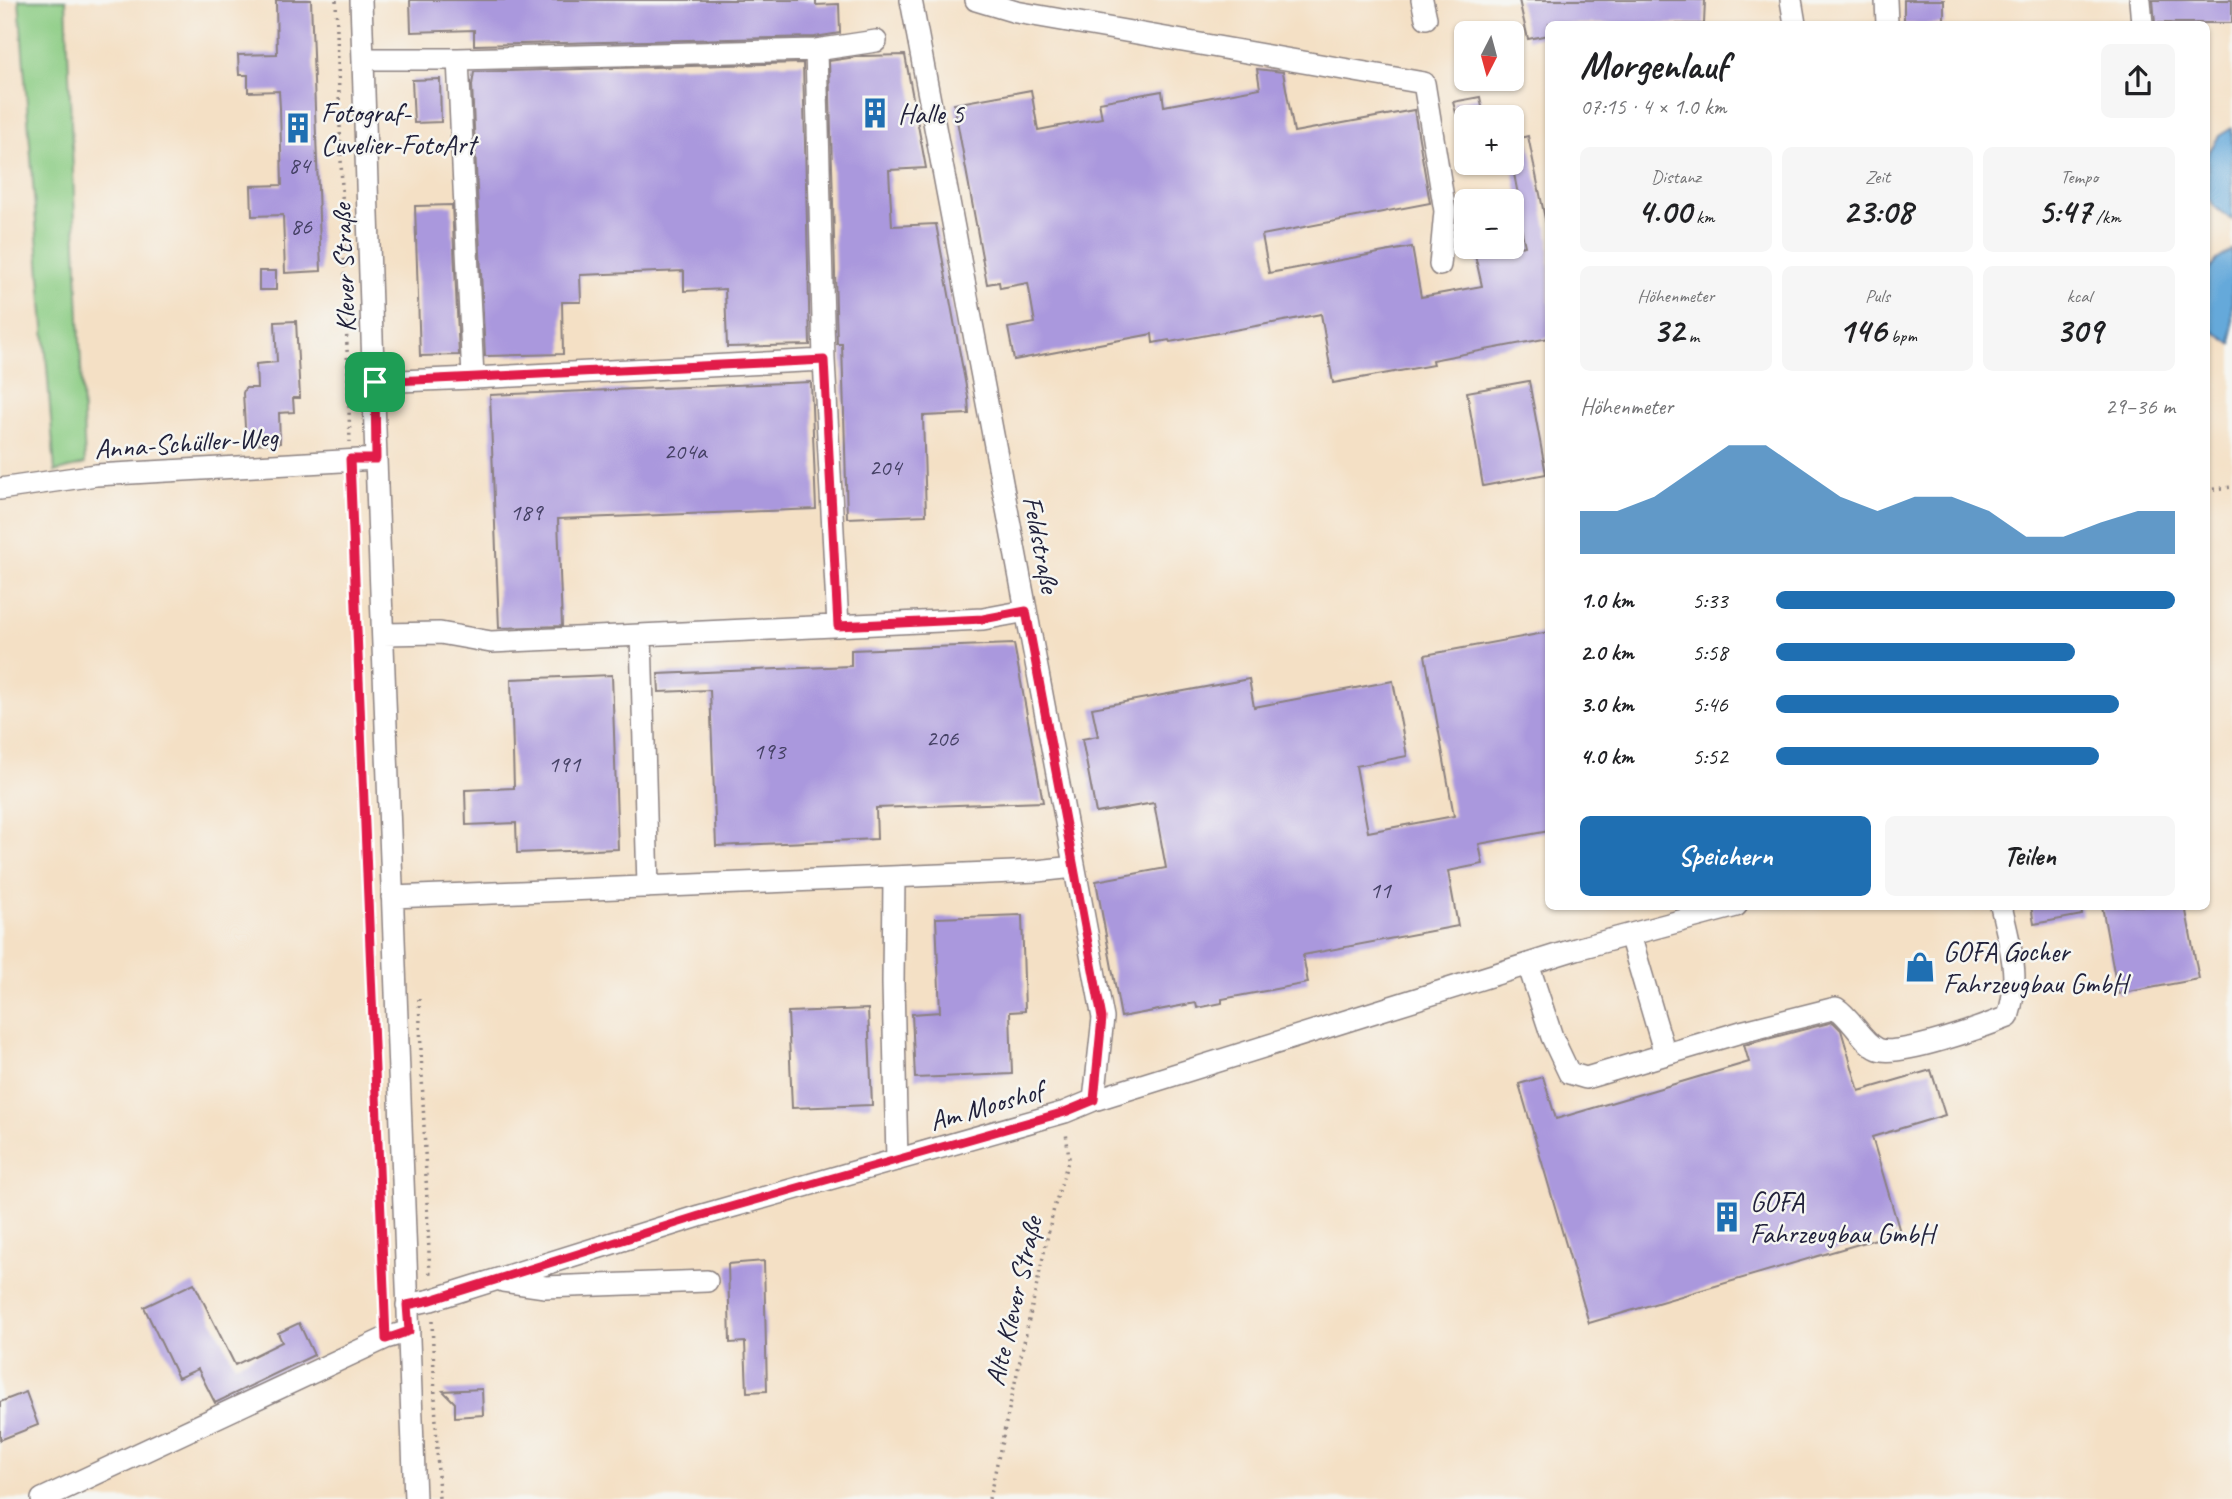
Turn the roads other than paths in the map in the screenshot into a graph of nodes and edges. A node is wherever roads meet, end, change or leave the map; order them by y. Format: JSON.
{"nodes":[{"id":1,"x":361,"y":0,"type":"edge"},
{"id":2,"x":911,"y":0,"type":"edge"},
{"id":3,"x":976,"y":0,"type":"edge"},
{"id":4,"x":1791,"y":0,"type":"edge"},
{"id":5,"x":1886,"y":0,"type":"edge"},
{"id":6,"x":2140,"y":0,"type":"edge"},
{"id":7,"x":1794,"y":21,"type":"edge"},
{"id":8,"x":1886,"y":21,"type":"edge"},
{"id":9,"x":2142,"y":21,"type":"edge"},
{"id":10,"x":876,"y":41,"type":"dead end"},
{"id":11,"x":816,"y":50,"type":"junction"},
{"id":12,"x":364,"y":59,"type":"junction"},
{"id":13,"x":458,"y":59,"type":"junction"},
{"id":14,"x":1440,"y":265,"type":"dead end"},
{"id":15,"x":824,"y":360,"type":"junction"},
{"id":16,"x":473,"y":378,"type":"junction"},
{"id":17,"x":375,"y":382,"type":"junction"},
{"id":18,"x":376,"y":459,"type":"junction"},
{"id":19,"x":0,"y":489,"type":"edge"},
{"id":20,"x":1026,"y":611,"type":"junction"},
{"id":21,"x":838,"y":626,"type":"junction"},
{"id":22,"x":383,"y":634,"type":"junction"},
{"id":23,"x":641,"y":635,"type":"junction"},
{"id":24,"x":1074,"y":867,"type":"junction"},
{"id":25,"x":894,"y":877,"type":"junction"},
{"id":26,"x":648,"y":887,"type":"junction"},
{"id":27,"x":392,"y":897,"type":"junction"},
{"id":28,"x":1721,"y":910,"type":"edge"},
{"id":29,"x":2002,"y":910,"type":"edge"},
{"id":30,"x":1630,"y":935,"type":"junction"},
{"id":31,"x":1528,"y":964,"type":"junction"},
{"id":32,"x":1665,"y":1054,"type":"junction"},
{"id":33,"x":1094,"y":1100,"type":"junction"},
{"id":34,"x":897,"y":1160,"type":"junction"},
{"id":35,"x":497,"y":1280,"type":"junction"},
{"id":36,"x":707,"y":1281,"type":"dead end"},
{"id":37,"x":407,"y":1305,"type":"junction"},
{"id":38,"x":409,"y":1331,"type":"junction"},
{"id":39,"x":42,"y":1499,"type":"edge"},
{"id":40,"x":415,"y":1499,"type":"edge"}],
"edges":[{"from":1,"to":12,"type":"street","name":"Klever Straße"},
{"from":2,"to":20,"type":"street","name":"Feldstraße"},
{"from":3,"to":14,"type":"street"},
{"from":4,"to":7,"type":"street"},
{"from":5,"to":8,"type":"street"},
{"from":6,"to":9,"type":"street"},
{"from":10,"to":11,"type":"street"},
{"from":11,"to":13,"type":"street"},
{"from":11,"to":15,"type":"street"},
{"from":12,"to":13,"type":"street"},
{"from":12,"to":17,"type":"street","name":"Klever Straße"},
{"from":13,"to":16,"type":"street"},
{"from":15,"to":16,"type":"street"},
{"from":15,"to":21,"type":"street"},
{"from":16,"to":17,"type":"street"},
{"from":17,"to":18,"type":"street","name":"Klever Straße"},
{"from":18,"to":19,"type":"street","name":"Anna-Schüller-Weg"},
{"from":18,"to":22,"type":"street","name":"Klever Straße"},
{"from":20,"to":21,"type":"street"},
{"from":20,"to":24,"type":"street","name":"Feldstraße"},
{"from":21,"to":23,"type":"street"},
{"from":22,"to":23,"type":"street"},
{"from":22,"to":27,"type":"street","name":"Klever Straße"},
{"from":23,"to":26,"type":"street"},
{"from":24,"to":25,"type":"street"},
{"from":24,"to":33,"type":"street","name":"Feldstraße"},
{"from":25,"to":26,"type":"street"},
{"from":25,"to":34,"type":"street"},
{"from":26,"to":27,"type":"street"},
{"from":27,"to":37,"type":"street","name":"Klever Straße"},
{"from":28,"to":30,"type":"street","name":"Am Mooshof"},
{"from":29,"to":32,"type":"street"},
{"from":30,"to":31,"type":"street","name":"Am Mooshof"},
{"from":30,"to":32,"type":"street"},
{"from":31,"to":32,"type":"street"},
{"from":31,"to":33,"type":"street","name":"Am Mooshof"},
{"from":33,"to":34,"type":"street","name":"Am Mooshof"},
{"from":34,"to":35,"type":"street","name":"Am Mooshof"},
{"from":35,"to":36,"type":"street"},
{"from":35,"to":37,"type":"street","name":"Am Mooshof"},
{"from":37,"to":38,"type":"street","name":"Klever Straße"},
{"from":38,"to":39,"type":"street"},
{"from":38,"to":40,"type":"street","name":"Klever Straße"}]}
